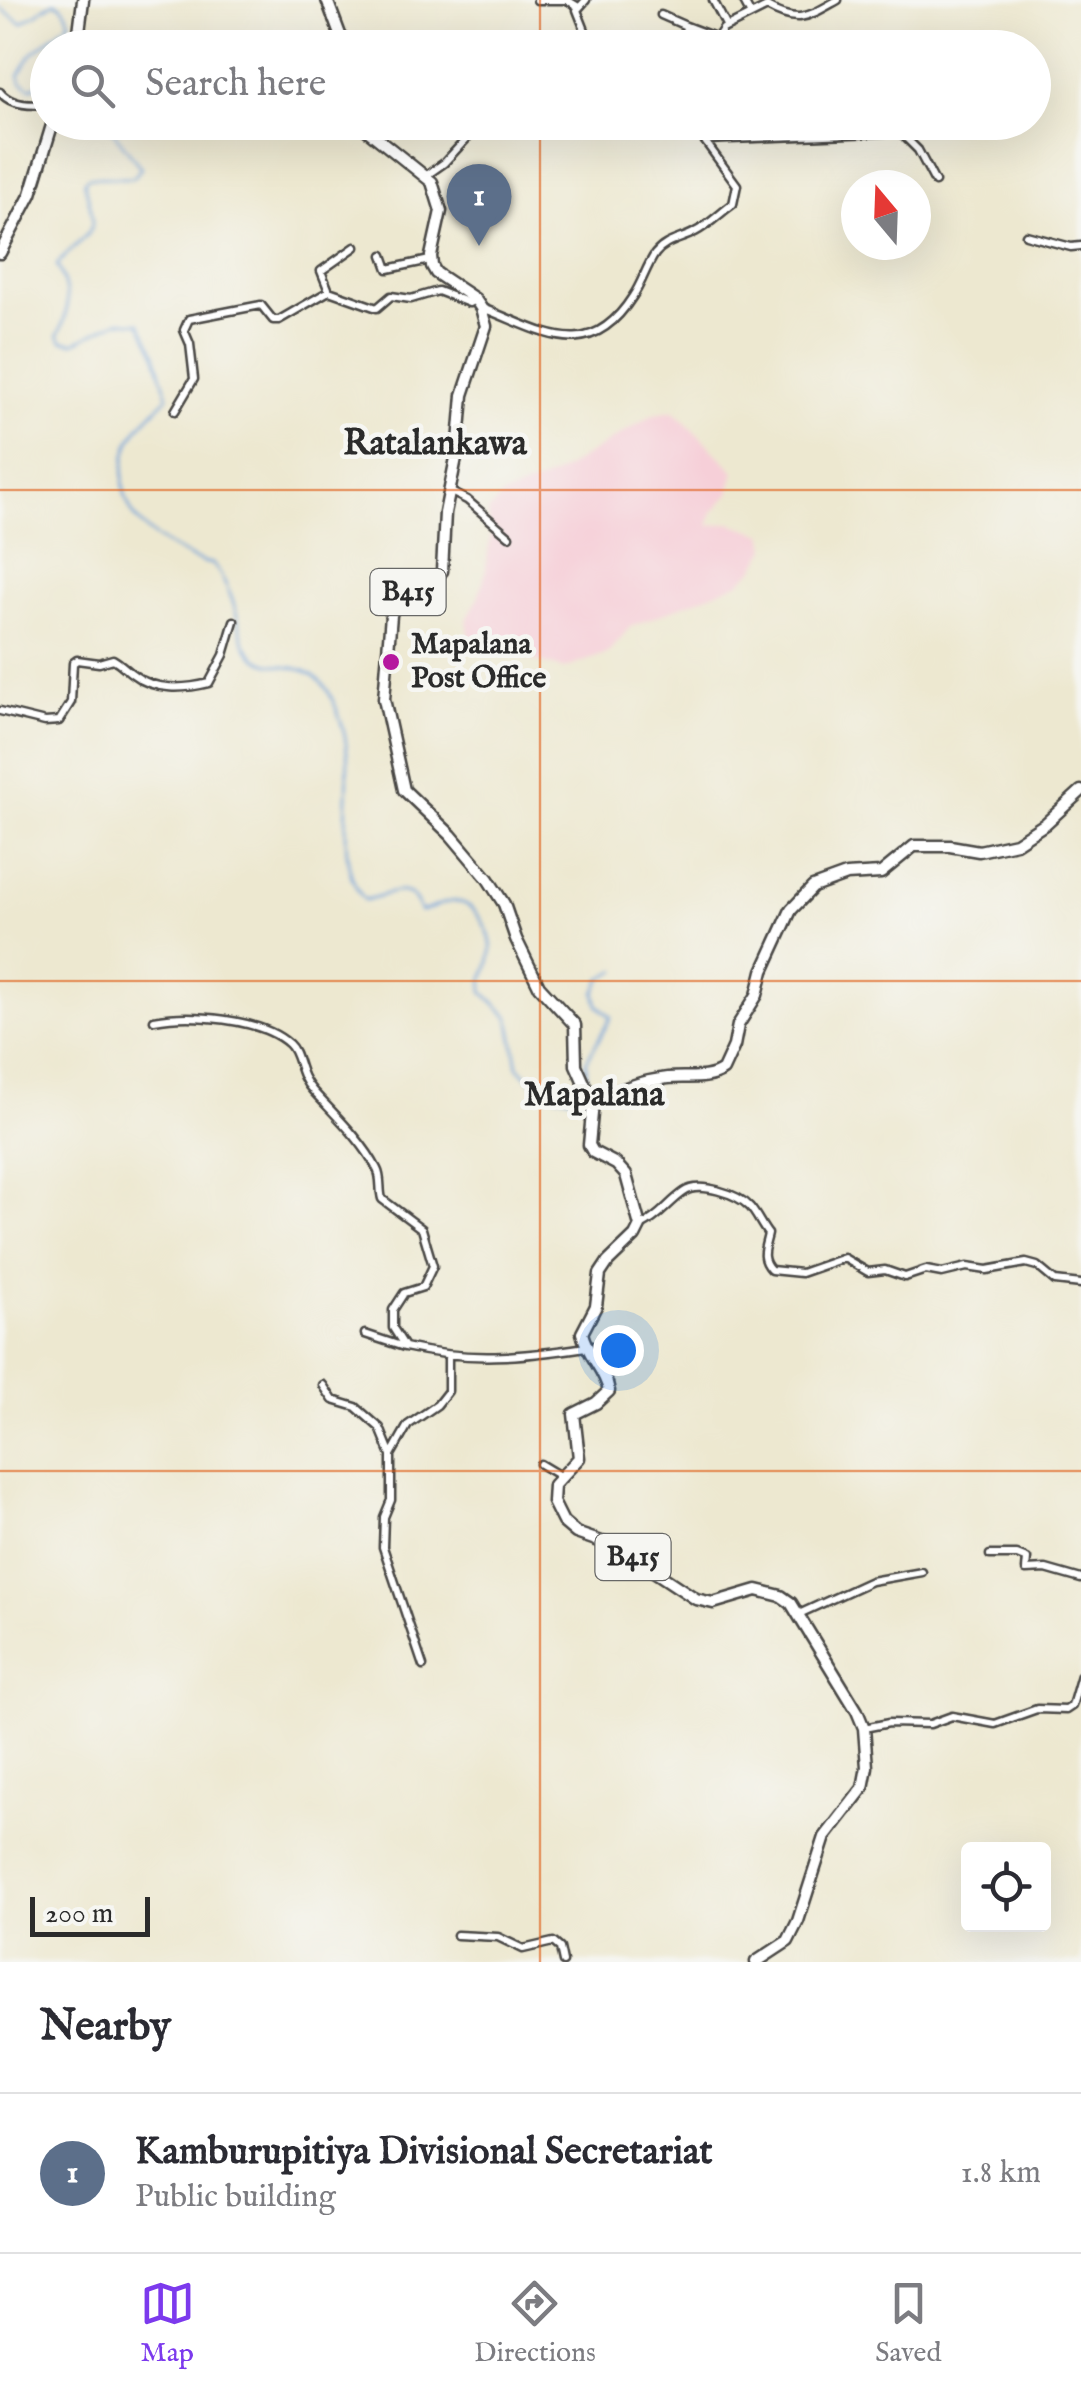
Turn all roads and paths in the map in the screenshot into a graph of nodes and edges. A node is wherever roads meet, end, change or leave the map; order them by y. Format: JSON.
{"nodes":[{"id":1,"x":82,"y":0,"type":"edge"},
{"id":2,"x":327,"y":0,"type":"edge"},
{"id":3,"x":537,"y":0,"type":"edge"},
{"id":4,"x":586,"y":0,"type":"edge"},
{"id":5,"x":712,"y":0,"type":"edge"},
{"id":6,"x":743,"y":0,"type":"edge"},
{"id":7,"x":838,"y":0,"type":"edge"},
{"id":8,"x":768,"y":4,"type":"edge"},
{"id":9,"x":578,"y":6,"type":"junction"},
{"id":10,"x":661,"y":15,"type":"dead end"},
{"id":11,"x":751,"y":15,"type":"junction"},
{"id":12,"x":686,"y":26,"type":"junction"},
{"id":13,"x":727,"y":27,"type":"junction"},
{"id":14,"x":79,"y":30,"type":"edge"},
{"id":15,"x":338,"y":30,"type":"edge"},
{"id":16,"x":586,"y":30,"type":"edge"},
{"id":17,"x":686,"y":30,"type":"edge"},
{"id":18,"x":697,"y":30,"type":"edge"},
{"id":19,"x":724,"y":30,"type":"edge"},
{"id":20,"x":0,"y":92,"type":"edge"},
{"id":21,"x":30,"y":104,"type":"edge"},
{"id":22,"x":48,"y":140,"type":"edge"},
{"id":23,"x":380,"y":140,"type":"edge"},
{"id":24,"x":465,"y":140,"type":"edge"},
{"id":25,"x":704,"y":140,"type":"edge"},
{"id":26,"x":910,"y":140,"type":"edge"},
{"id":27,"x":427,"y":175,"type":"junction"},
{"id":28,"x":935,"y":182,"type":"dead end"},
{"id":29,"x":1026,"y":234,"type":"dead end"},
{"id":30,"x":1081,"y":246,"type":"edge"},
{"id":31,"x":355,"y":248,"type":"dead end"},
{"id":32,"x":0,"y":254,"type":"edge"},
{"id":33,"x":383,"y":254,"type":"dead end"},
{"id":34,"x":432,"y":260,"type":"junction"},
{"id":35,"x":329,"y":291,"type":"junction"},
{"id":36,"x":478,"y":304,"type":"junction"},
{"id":37,"x":176,"y":411,"type":"dead end"},
{"id":38,"x":450,"y":492,"type":"junction"},
{"id":39,"x":509,"y":536,"type":"dead end"},
{"id":40,"x":234,"y":621,"type":"dead end"},
{"id":41,"x":0,"y":711,"type":"edge"},
{"id":42,"x":1081,"y":791,"type":"edge"},
{"id":43,"x":154,"y":1020,"type":"dead end"},
{"id":44,"x":593,"y":1103,"type":"junction"},
{"id":45,"x":640,"y":1226,"type":"junction"},
{"id":46,"x":1081,"y":1284,"type":"edge"},
{"id":47,"x":365,"y":1334,"type":"dead end"},
{"id":48,"x":405,"y":1347,"type":"junction"},
{"id":49,"x":586,"y":1348,"type":"junction"},
{"id":50,"x":448,"y":1357,"type":"junction"},
{"id":51,"x":323,"y":1386,"type":"dead end"},
{"id":52,"x":391,"y":1456,"type":"junction"},
{"id":53,"x":540,"y":1464,"type":"dead end"},
{"id":54,"x":560,"y":1476,"type":"junction"},
{"id":55,"x":990,"y":1555,"type":"dead end"},
{"id":56,"x":922,"y":1572,"type":"dead end"},
{"id":57,"x":1081,"y":1579,"type":"edge"},
{"id":58,"x":798,"y":1615,"type":"junction"},
{"id":59,"x":424,"y":1666,"type":"dead end"},
{"id":60,"x":1081,"y":1675,"type":"edge"},
{"id":61,"x":864,"y":1728,"type":"junction"},
{"id":62,"x":457,"y":1935,"type":"dead end"},
{"id":63,"x":563,"y":1962,"type":"edge"},
{"id":64,"x":756,"y":1962,"type":"edge"}],
"edges":[{"from":1,"to":14,"type":"main road"},
{"from":2,"to":15,"type":"main road"},
{"from":3,"to":9,"type":"street"},
{"from":4,"to":9,"type":"street"},
{"from":5,"to":13,"type":"street"},
{"from":6,"to":11,"type":"street"},
{"from":7,"to":8,"type":"street"},
{"from":8,"to":11,"type":"street"},
{"from":9,"to":16,"type":"street"},
{"from":10,"to":12,"type":"street"},
{"from":11,"to":13,"type":"street"},
{"from":12,"to":17,"type":"street"},
{"from":12,"to":18,"type":"street"},
{"from":13,"to":19,"type":"street"},
{"from":20,"to":21,"type":"street"},
{"from":22,"to":32,"type":"main road"},
{"from":23,"to":27,"type":"main road"},
{"from":24,"to":27,"type":"street"},
{"from":25,"to":36,"type":"street"},
{"from":26,"to":28,"type":"street"},
{"from":27,"to":34,"type":"main road"},
{"from":29,"to":30,"type":"street"},
{"from":31,"to":35,"type":"street"},
{"from":33,"to":34,"type":"street"},
{"from":34,"to":36,"type":"main road"},
{"from":35,"to":36,"type":"street"},
{"from":35,"to":37,"type":"street"},
{"from":36,"to":38,"type":"main road","number":"B415"},
{"from":38,"to":39,"type":"street"},
{"from":38,"to":44,"type":"main road","number":"B415"},
{"from":40,"to":41,"type":"street"},
{"from":42,"to":44,"type":"main road"},
{"from":43,"to":48,"type":"street"},
{"from":44,"to":45,"type":"main road","number":"B415"},
{"from":45,"to":46,"type":"street"},
{"from":45,"to":49,"type":"main road"},
{"from":47,"to":48,"type":"street"},
{"from":48,"to":50,"type":"street"},
{"from":49,"to":50,"type":"street"},
{"from":49,"to":54,"type":"main road","number":"B415"},
{"from":50,"to":52,"type":"street"},
{"from":51,"to":52,"type":"street"},
{"from":52,"to":59,"type":"street"},
{"from":53,"to":54,"type":"street"},
{"from":54,"to":58,"type":"main road","number":"B415"},
{"from":55,"to":57,"type":"street"},
{"from":56,"to":58,"type":"street"},
{"from":58,"to":61,"type":"main road","number":"B415"},
{"from":60,"to":61,"type":"street"},
{"from":61,"to":64,"type":"main road","number":"B415"},
{"from":62,"to":63,"type":"street"}]}
